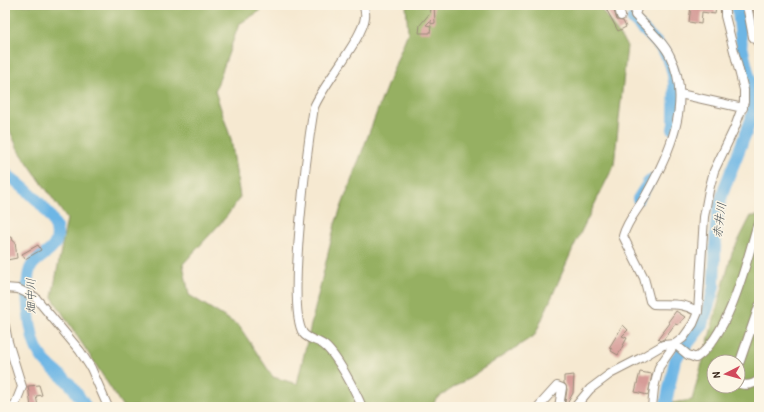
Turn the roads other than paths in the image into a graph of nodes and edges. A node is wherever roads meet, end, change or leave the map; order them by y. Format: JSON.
{"nodes":[{"id":1,"x":364,"y":5,"type":"edge"},
{"id":2,"x":618,"y":5,"type":"edge"},
{"id":3,"x":638,"y":5,"type":"edge"},
{"id":4,"x":725,"y":5,"type":"edge"},
{"id":5,"x":747,"y":5,"type":"edge"},
{"id":6,"x":621,"y":16,"type":"dead end"},
{"id":7,"x":759,"y":44,"type":"edge"},
{"id":8,"x":680,"y":94,"type":"junction"},
{"id":9,"x":743,"y":108,"type":"junction"},
{"id":10,"x":759,"y":224,"type":"edge"},
{"id":11,"x":5,"y":288,"type":"edge"},
{"id":12,"x":759,"y":306,"type":"edge"},
{"id":13,"x":698,"y":312,"type":"junction"},
{"id":14,"x":5,"y":326,"type":"edge"},
{"id":15,"x":676,"y":346,"type":"junction"},
{"id":16,"x":742,"y":354,"type":"edge"},
{"id":17,"x":759,"y":379,"type":"edge"},
{"id":18,"x":746,"y":386,"type":"edge"},
{"id":19,"x":14,"y":407,"type":"edge"},
{"id":20,"x":108,"y":407,"type":"edge"},
{"id":21,"x":362,"y":407,"type":"edge"},
{"id":22,"x":538,"y":407,"type":"edge"},
{"id":23,"x":559,"y":407,"type":"edge"},
{"id":24,"x":575,"y":407,"type":"edge"},
{"id":25,"x":652,"y":407,"type":"edge"}],
"edges":[{"from":1,"to":21,"type":"street"},
{"from":2,"to":6,"type":"street"},
{"from":3,"to":8,"type":"street"},
{"from":4,"to":9,"type":"street"},
{"from":5,"to":7,"type":"street"},
{"from":8,"to":9,"type":"street"},
{"from":8,"to":13,"type":"street"},
{"from":9,"to":13,"type":"street"},
{"from":10,"to":15,"type":"street"},
{"from":11,"to":20,"type":"street"},
{"from":12,"to":16,"type":"street"},
{"from":13,"to":15,"type":"street"},
{"from":14,"to":19,"type":"street"},
{"from":15,"to":24,"type":"street"},
{"from":15,"to":25,"type":"street"},
{"from":17,"to":18,"type":"street"},
{"from":22,"to":23,"type":"street"}]}
